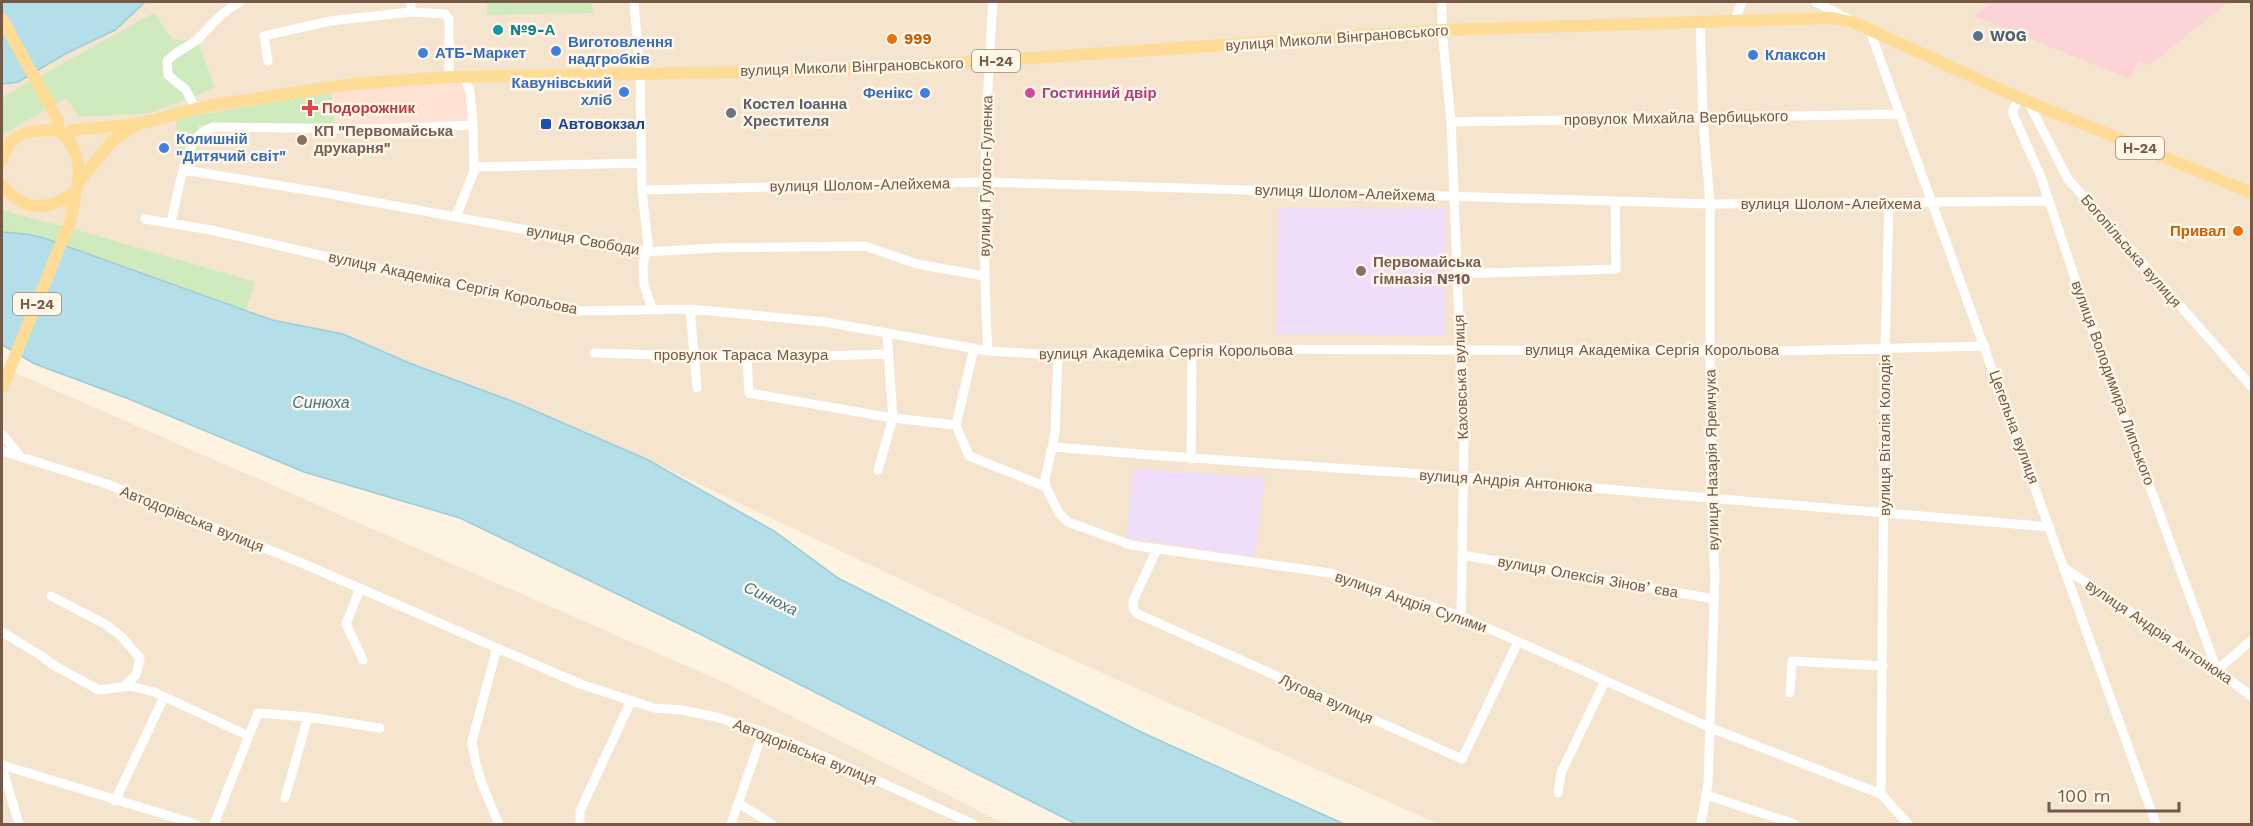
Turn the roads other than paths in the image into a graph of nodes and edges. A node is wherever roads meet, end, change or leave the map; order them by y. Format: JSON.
{"nodes":[{"id":1,"x":240,"y":2,"type":"edge"},
{"id":2,"x":634,"y":2,"type":"edge"},
{"id":3,"x":993,"y":2,"type":"edge"},
{"id":4,"x":1442,"y":2,"type":"edge"},
{"id":5,"x":1742,"y":2,"type":"edge"},
{"id":6,"x":1819,"y":2,"type":"edge"},
{"id":7,"x":411,"y":7,"type":"edge"},
{"id":8,"x":2,"y":19,"type":"edge"},
{"id":9,"x":1700,"y":22,"type":"junction"},
{"id":10,"x":1734,"y":22,"type":"junction"},
{"id":11,"x":1855,"y":23,"type":"junction"},
{"id":12,"x":1442,"y":30,"type":"junction"},
{"id":13,"x":1870,"y":31,"type":"junction"},
{"id":14,"x":268,"y":61,"type":"dead end"},
{"id":15,"x":989,"y":61,"type":"junction"},
{"id":16,"x":640,"y":72,"type":"junction"},
{"id":17,"x":449,"y":77,"type":"junction"},
{"id":18,"x":463,"y":77,"type":"junction"},
{"id":19,"x":2023,"y":100,"type":"junction"},
{"id":20,"x":196,"y":109,"type":"junction"},
{"id":21,"x":1901,"y":114,"type":"junction"},
{"id":22,"x":1703,"y":118,"type":"junction"},
{"id":23,"x":1451,"y":122,"type":"junction"},
{"id":24,"x":139,"y":124,"type":"junction"},
{"id":25,"x":473,"y":124,"type":"junction"},
{"id":26,"x":61,"y":132,"type":"junction"},
{"id":27,"x":2,"y":161,"type":"edge"},
{"id":28,"x":641,"y":164,"type":"junction"},
{"id":29,"x":474,"y":167,"type":"junction"},
{"id":30,"x":184,"y":170,"type":"junction"},
{"id":31,"x":985,"y":182,"type":"junction"},
{"id":32,"x":2,"y":185,"type":"edge"},
{"id":33,"x":78,"y":187,"type":"junction"},
{"id":34,"x":642,"y":189,"type":"junction"},
{"id":35,"x":2252,"y":193,"type":"edge"},
{"id":36,"x":1454,"y":197,"type":"junction"},
{"id":37,"x":1615,"y":201,"type":"junction"},
{"id":38,"x":2049,"y":201,"type":"junction"},
{"id":39,"x":1710,"y":204,"type":"junction"},
{"id":40,"x":1889,"y":204,"type":"junction"},
{"id":41,"x":1933,"y":204,"type":"junction"},
{"id":42,"x":456,"y":217,"type":"junction"},
{"id":43,"x":145,"y":219,"type":"dead end"},
{"id":44,"x":171,"y":222,"type":"junction"},
{"id":45,"x":646,"y":252,"type":"junction"},
{"id":46,"x":1457,"y":274,"type":"junction"},
{"id":47,"x":984,"y":276,"type":"junction"},
{"id":48,"x":652,"y":308,"type":"junction"},
{"id":49,"x":690,"y":309,"type":"junction"},
{"id":50,"x":887,"y":334,"type":"junction"},
{"id":51,"x":1984,"y":346,"type":"junction"},
{"id":52,"x":974,"y":348,"type":"junction"},
{"id":53,"x":1885,"y":348,"type":"junction"},
{"id":54,"x":1461,"y":349,"type":"junction"},
{"id":55,"x":1192,"y":350,"type":"junction"},
{"id":56,"x":988,"y":351,"type":"junction"},
{"id":57,"x":1710,"y":351,"type":"junction"},
{"id":58,"x":594,"y":353,"type":"dead end"},
{"id":59,"x":889,"y":354,"type":"junction"},
{"id":60,"x":693,"y":356,"type":"junction"},
{"id":61,"x":1058,"y":356,"type":"junction"},
{"id":62,"x":747,"y":358,"type":"junction"},
{"id":63,"x":2252,"y":387,"type":"edge"},
{"id":64,"x":2,"y":388,"type":"edge"},
{"id":65,"x":697,"y":388,"type":"dead end"},
{"id":66,"x":893,"y":418,"type":"junction"},
{"id":67,"x":956,"y":425,"type":"junction"},
{"id":68,"x":2,"y":434,"type":"edge"},
{"id":69,"x":1054,"y":447,"type":"junction"},
{"id":70,"x":2,"y":451,"type":"edge"},
{"id":71,"x":21,"y":457,"type":"junction"},
{"id":72,"x":1191,"y":459,"type":"junction"},
{"id":73,"x":878,"y":470,"type":"dead end"},
{"id":74,"x":1463,"y":477,"type":"junction"},
{"id":75,"x":1046,"y":487,"type":"junction"},
{"id":76,"x":1712,"y":497,"type":"junction"},
{"id":77,"x":1885,"y":512,"type":"junction"},
{"id":78,"x":2050,"y":527,"type":"junction"},
{"id":79,"x":1157,"y":549,"type":"junction"},
{"id":80,"x":1462,"y":555,"type":"junction"},
{"id":81,"x":2065,"y":569,"type":"junction"},
{"id":82,"x":360,"y":588,"type":"junction"},
{"id":83,"x":51,"y":596,"type":"dead end"},
{"id":84,"x":1714,"y":599,"type":"junction"},
{"id":85,"x":1461,"y":616,"type":"junction"},
{"id":86,"x":2,"y":632,"type":"edge"},
{"id":87,"x":2252,"y":640,"type":"edge"},
{"id":88,"x":1518,"y":642,"type":"junction"},
{"id":89,"x":498,"y":648,"type":"junction"},
{"id":90,"x":363,"y":660,"type":"dead end"},
{"id":91,"x":1883,"y":666,"type":"junction"},
{"id":92,"x":2217,"y":670,"type":"junction"},
{"id":93,"x":1605,"y":681,"type":"junction"},
{"id":94,"x":123,"y":686,"type":"junction"},
{"id":95,"x":1790,"y":693,"type":"dead end"},
{"id":96,"x":164,"y":697,"type":"junction"},
{"id":97,"x":2252,"y":697,"type":"edge"},
{"id":98,"x":631,"y":700,"type":"junction"},
{"id":99,"x":308,"y":717,"type":"junction"},
{"id":100,"x":380,"y":728,"type":"dead end"},
{"id":101,"x":1711,"y":728,"type":"junction"},
{"id":102,"x":763,"y":732,"type":"junction"},
{"id":103,"x":249,"y":736,"type":"junction"},
{"id":104,"x":2,"y":766,"type":"edge"},
{"id":105,"x":1558,"y":793,"type":"dead end"},
{"id":106,"x":1881,"y":794,"type":"junction"},
{"id":107,"x":1706,"y":795,"type":"junction"},
{"id":108,"x":285,"y":798,"type":"dead end"},
{"id":109,"x":116,"y":801,"type":"junction"},
{"id":110,"x":740,"y":804,"type":"junction"},
{"id":111,"x":19,"y":825,"type":"edge"},
{"id":112,"x":196,"y":825,"type":"edge"},
{"id":113,"x":214,"y":825,"type":"edge"},
{"id":114,"x":499,"y":825,"type":"edge"},
{"id":115,"x":580,"y":825,"type":"edge"},
{"id":116,"x":732,"y":825,"type":"edge"},
{"id":117,"x":772,"y":825,"type":"edge"},
{"id":118,"x":973,"y":825,"type":"edge"},
{"id":119,"x":1701,"y":825,"type":"edge"},
{"id":120,"x":1795,"y":825,"type":"edge"},
{"id":121,"x":1908,"y":825,"type":"edge"},
{"id":122,"x":2156,"y":825,"type":"edge"}],
"edges":[{"from":1,"to":20,"type":"street"},
{"from":2,"to":16,"type":"street"},
{"from":3,"to":15,"type":"street","name":"вулиця Гулого-Гуленка"},
{"from":4,"to":12,"type":"street","name":"Каховська вулиця"},
{"from":5,"to":10,"type":"street"},
{"from":6,"to":11,"type":"street"},
{"from":7,"to":14,"type":"street"},
{"from":7,"to":17,"type":"street"},
{"from":8,"to":26,"type":"main road"},
{"from":9,"to":10,"type":"main road","name":"вулиця Миколи Вінграновського","number":"Н-24"},
{"from":9,"to":12,"type":"main road","name":"вулиця Миколи Вінграновського","number":"Н-24"},
{"from":9,"to":22,"type":"street","name":"вулиця Назарія Яремчука"},
{"from":10,"to":11,"type":"main road","name":"вулиця Миколи Вінграновського","number":"Н-24"},
{"from":11,"to":13,"type":"main road","number":"Н-24"},
{"from":12,"to":15,"type":"main road","name":"вулиця Миколи Вінграновського","number":"Н-24"},
{"from":12,"to":23,"type":"street","name":"Каховська вулиця"},
{"from":13,"to":19,"type":"main road","number":"Н-24"},
{"from":13,"to":21,"type":"street","name":"Цегельна вулиця"},
{"from":15,"to":16,"type":"main road","name":"вулиця Миколи Вінграновського","number":"Н-24"},
{"from":15,"to":31,"type":"street","name":"вулиця Гулого-Гуленка"},
{"from":16,"to":18,"type":"main road","name":"вулиця Миколи Вінграновського","number":"Н-24"},
{"from":16,"to":28,"type":"street"},
{"from":17,"to":18,"type":"main road","name":"вулиця Миколи Вінграновського","number":"Н-24"},
{"from":17,"to":20,"type":"main road","name":"вулиця Миколи Вінграновського","number":"Н-24"},
{"from":18,"to":25,"type":"street"},
{"from":19,"to":35,"type":"main road","number":"Н-24"},
{"from":19,"to":38,"type":"street","name":"вулиця Володимира Липського"},
{"from":19,"to":63,"type":"street","name":"Богопільська вулиця"},
{"from":20,"to":24,"type":"main road","name":"вулиця Миколи Вінграновського","number":"Н-24"},
{"from":21,"to":22,"type":"street","name":"провулок Михайла Вербицького"},
{"from":21,"to":41,"type":"street","name":"Цегельна вулиця"},
{"from":22,"to":23,"type":"street","name":"провулок Михайла Вербицького"},
{"from":22,"to":39,"type":"street","name":"вулиця Назарія Яремчука"},
{"from":23,"to":36,"type":"street","name":"Каховська вулиця"},
{"from":24,"to":26,"type":"main road","name":"вулиця Миколи Вінграновського","number":"Н-24"},
{"from":24,"to":33,"type":"main road","name":"вулиця Миколи Вінграновського","number":"Н-24"},
{"from":25,"to":29,"type":"street"},
{"from":25,"to":30,"type":"street"},
{"from":26,"to":27,"type":"main road","number":"Н-24"},
{"from":26,"to":33,"type":"main road","number":"Н-24"},
{"from":28,"to":29,"type":"street"},
{"from":28,"to":34,"type":"street"},
{"from":29,"to":42,"type":"street"},
{"from":30,"to":42,"type":"street","name":"вулиця Свободи"},
{"from":30,"to":44,"type":"street"},
{"from":31,"to":34,"type":"street","name":"вулиця Шолом-Алейхема"},
{"from":31,"to":36,"type":"street","name":"вулиця Шолом-Алейхема"},
{"from":31,"to":47,"type":"street","name":"вулиця Гулого-Гуленка"},
{"from":32,"to":33,"type":"main road","number":"Н-24"},
{"from":33,"to":64,"type":"main road","number":"Н-24"},
{"from":34,"to":45,"type":"street"},
{"from":36,"to":37,"type":"street","name":"вулиця Шолом-Алейхема"},
{"from":36,"to":46,"type":"street","name":"Каховська вулиця"},
{"from":37,"to":39,"type":"street","name":"вулиця Шолом-Алейхема"},
{"from":37,"to":46,"type":"street"},
{"from":38,"to":41,"type":"street","name":"вулиця Шолом-Алейхема"},
{"from":38,"to":92,"type":"street","name":"вулиця Володимира Липського"},
{"from":39,"to":40,"type":"street","name":"вулиця Шолом-Алейхема"},
{"from":39,"to":57,"type":"street","name":"вулиця Назарія Яремчука"},
{"from":40,"to":41,"type":"street","name":"вулиця Шолом-Алейхема"},
{"from":40,"to":53,"type":"street","name":"вулиця Віталія Колодія"},
{"from":41,"to":51,"type":"street","name":"Цегельна вулиця"},
{"from":42,"to":45,"type":"street","name":"вулиця Свободи"},
{"from":43,"to":44,"type":"street","name":"вулиця Академіка Сергія Корольова"},
{"from":44,"to":48,"type":"street","name":"вулиця Академіка Сергія Корольова"},
{"from":45,"to":47,"type":"street","name":"вулиця Свободи"},
{"from":45,"to":48,"type":"street"},
{"from":46,"to":54,"type":"street","name":"Каховська вулиця"},
{"from":47,"to":56,"type":"street","name":"вулиця Гулого-Гуленка"},
{"from":48,"to":49,"type":"street","name":"вулиця Академіка Сергія Корольова"},
{"from":49,"to":50,"type":"street","name":"вулиця Академіка Сергія Корольова"},
{"from":49,"to":60,"type":"street"},
{"from":50,"to":52,"type":"street","name":"вулиця Академіка Сергія Корольова"},
{"from":50,"to":59,"type":"street"},
{"from":51,"to":53,"type":"street","name":"вулиця Академіка Сергія Корольова"},
{"from":51,"to":78,"type":"street","name":"Цегельна вулиця"},
{"from":52,"to":56,"type":"street","name":"вулиця Академіка Сергія Корольова"},
{"from":52,"to":67,"type":"street"},
{"from":53,"to":57,"type":"street","name":"вулиця Академіка Сергія Корольова"},
{"from":53,"to":77,"type":"street","name":"вулиця Віталія Колодія"},
{"from":54,"to":55,"type":"street","name":"вулиця Академіка Сергія Корольова"},
{"from":54,"to":57,"type":"street","name":"вулиця Академіка Сергія Корольова"},
{"from":54,"to":74,"type":"street","name":"Каховська вулиця"},
{"from":55,"to":61,"type":"street","name":"вулиця Академіка Сергія Корольова"},
{"from":55,"to":72,"type":"street"},
{"from":56,"to":61,"type":"street","name":"вулиця Академіка Сергія Корольова"},
{"from":57,"to":76,"type":"street","name":"вулиця Назарія Яремчука"},
{"from":58,"to":60,"type":"street","name":"провулок Тараса Мазура"},
{"from":59,"to":62,"type":"street","name":"провулок Тараса Мазура"},
{"from":59,"to":66,"type":"street"},
{"from":60,"to":62,"type":"street","name":"провулок Тараса Мазура"},
{"from":60,"to":65,"type":"street"},
{"from":61,"to":69,"type":"street"},
{"from":62,"to":66,"type":"street"},
{"from":66,"to":67,"type":"street"},
{"from":66,"to":73,"type":"street"},
{"from":67,"to":75,"type":"street"},
{"from":68,"to":71,"type":"street"},
{"from":69,"to":72,"type":"street","name":"вулиця Андрія Антонюка"},
{"from":69,"to":75,"type":"street"},
{"from":70,"to":71,"type":"street","name":"Автодорівська вулиця"},
{"from":71,"to":82,"type":"street","name":"Автодорівська вулиця"},
{"from":72,"to":74,"type":"street","name":"вулиця Андрія Антонюка"},
{"from":74,"to":76,"type":"street","name":"вулиця Андрія Антонюка"},
{"from":74,"to":80,"type":"street","name":"Каховська вулиця"},
{"from":75,"to":79,"type":"street","name":"вулиця Андрія Сулими"},
{"from":76,"to":77,"type":"street","name":"вулиця Андрія Антонюка"},
{"from":76,"to":84,"type":"street","name":"вулиця Назарія Яремчука"},
{"from":77,"to":78,"type":"street","name":"вулиця Андрія Антонюка"},
{"from":77,"to":91,"type":"street","name":"вулиця Віталія Колодія"},
{"from":78,"to":81,"type":"street","name":"Цегельна вулиця"},
{"from":79,"to":85,"type":"street","name":"вулиця Андрія Сулими"},
{"from":79,"to":88,"type":"street","name":"Лугова вулиця"},
{"from":80,"to":84,"type":"street","name":"вулиця Олексія Зіновʼєва"},
{"from":80,"to":85,"type":"street","name":"Каховська вулиця"},
{"from":81,"to":92,"type":"street","name":"вулиця Андрія Антонюка"},
{"from":81,"to":122,"type":"street","name":"Цегельна вулиця"},
{"from":82,"to":89,"type":"street","name":"Автодорівська вулиця"},
{"from":82,"to":90,"type":"street"},
{"from":83,"to":94,"type":"street"},
{"from":84,"to":101,"type":"street","name":"вулиця Назарія Яремчука"},
{"from":85,"to":88,"type":"street","name":"вулиця Андрія Сулими"},
{"from":86,"to":94,"type":"street"},
{"from":87,"to":92,"type":"street"},
{"from":88,"to":93,"type":"street","name":"вулиця Андрія Сулими"},
{"from":89,"to":98,"type":"street","name":"Автодорівська вулиця"},
{"from":89,"to":114,"type":"street"},
{"from":91,"to":95,"type":"street"},
{"from":91,"to":106,"type":"street","name":"вулиця Віталія Колодія"},
{"from":92,"to":97,"type":"street","name":"вулиця Андрія Антонюка"},
{"from":93,"to":101,"type":"street","name":"вулиця Андрія Сулими"},
{"from":93,"to":105,"type":"street"},
{"from":94,"to":96,"type":"street"},
{"from":96,"to":103,"type":"street"},
{"from":96,"to":109,"type":"street"},
{"from":98,"to":102,"type":"street","name":"Автодорівська вулиця"},
{"from":98,"to":115,"type":"street"},
{"from":99,"to":100,"type":"street"},
{"from":99,"to":103,"type":"street"},
{"from":99,"to":108,"type":"street"},
{"from":101,"to":106,"type":"street","name":"вулиця Андрія Сулими"},
{"from":101,"to":107,"type":"street","name":"вулиця Назарія Яремчука"},
{"from":102,"to":110,"type":"street"},
{"from":102,"to":118,"type":"street","name":"Автодорівська вулиця"},
{"from":103,"to":113,"type":"street"},
{"from":104,"to":109,"type":"street"},
{"from":104,"to":111,"type":"street"},
{"from":106,"to":121,"type":"street","name":"вулиця Андрія Сулими"},
{"from":107,"to":119,"type":"street","name":"вулиця Назарія Яремчука"},
{"from":107,"to":120,"type":"street"},
{"from":109,"to":112,"type":"street"},
{"from":110,"to":116,"type":"street"},
{"from":110,"to":117,"type":"street"}]}
